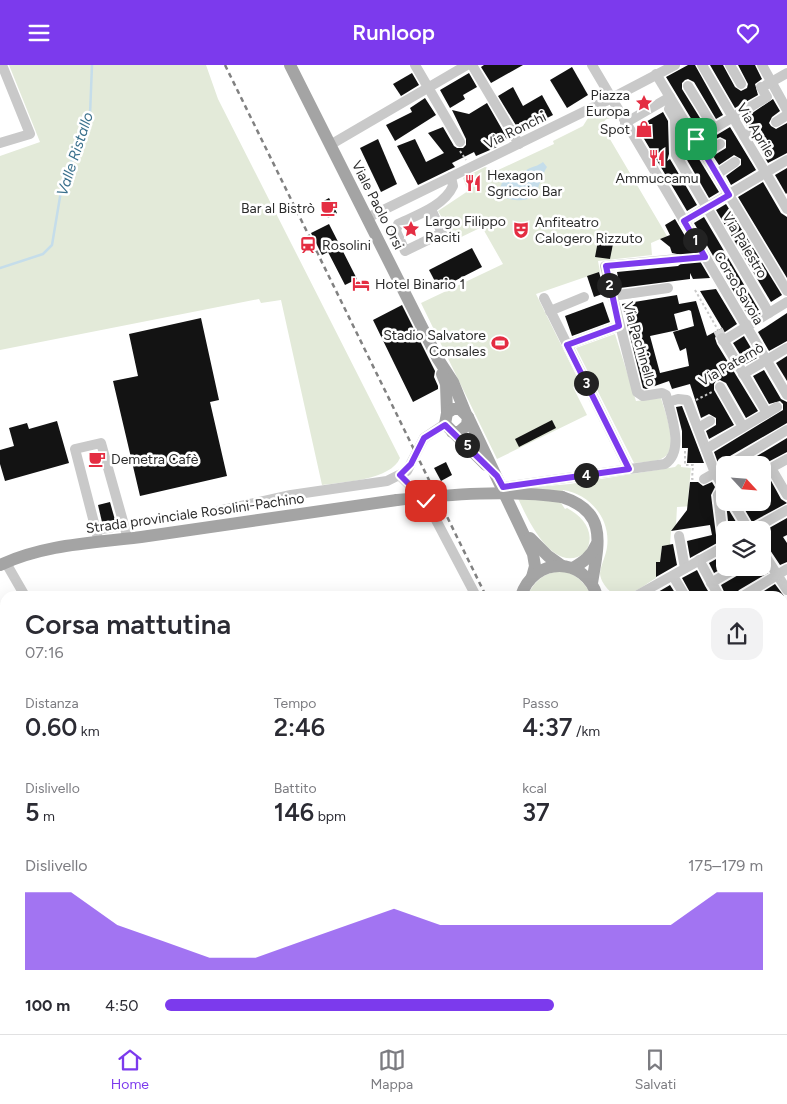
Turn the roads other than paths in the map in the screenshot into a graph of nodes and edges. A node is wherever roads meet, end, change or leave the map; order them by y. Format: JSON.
{"nodes":[{"id":1,"x":2,"y":65,"type":"edge"},
{"id":2,"x":290,"y":65,"type":"edge"},
{"id":3,"x":415,"y":65,"type":"edge"},
{"id":4,"x":466,"y":65,"type":"edge"},
{"id":5,"x":472,"y":65,"type":"edge"},
{"id":6,"x":592,"y":65,"type":"edge"},
{"id":7,"x":674,"y":65,"type":"edge"},
{"id":8,"x":702,"y":65,"type":"edge"},
{"id":9,"x":730,"y":65,"type":"edge"},
{"id":10,"x":762,"y":65,"type":"edge"},
{"id":11,"x":787,"y":73,"type":"edge"},
{"id":12,"x":656,"y":74,"type":"junction"},
{"id":13,"x":771,"y":82,"type":"junction"},
{"id":14,"x":741,"y":84,"type":"dead end"},
{"id":15,"x":688,"y":86,"type":"dead end"},
{"id":16,"x":428,"y":89,"type":"junction"},
{"id":17,"x":612,"y":98,"type":"junction"},
{"id":18,"x":670,"y":102,"type":"junction"},
{"id":19,"x":787,"y":110,"type":"edge"},
{"id":20,"x":787,"y":115,"type":"edge"},
{"id":21,"x":732,"y":117,"type":"junction"},
{"id":22,"x":776,"y":122,"type":"dead end"},
{"id":23,"x":626,"y":123,"type":"junction"},
{"id":24,"x":714,"y":128,"type":"junction"},
{"id":25,"x":755,"y":131,"type":"dead end"},
{"id":26,"x":744,"y":136,"type":"junction"},
{"id":27,"x":696,"y":139,"type":"junction"},
{"id":28,"x":460,"y":142,"type":"road end"},
{"id":29,"x":0,"y":143,"type":"edge"},
{"id":30,"x":519,"y":144,"type":"junction"},
{"id":31,"x":720,"y":144,"type":"dead end"},
{"id":32,"x":330,"y":145,"type":"junction"},
{"id":33,"x":704,"y":153,"type":"junction"},
{"id":34,"x":787,"y":160,"type":"edge"},
{"id":35,"x":734,"y":162,"type":"dead end"},
{"id":36,"x":766,"y":173,"type":"junction"},
{"id":37,"x":717,"y":174,"type":"junction"},
{"id":38,"x":451,"y":177,"type":"junction"},
{"id":39,"x":729,"y":195,"type":"junction"},
{"id":40,"x":707,"y":208,"type":"junction"},
{"id":41,"x":431,"y":209,"type":"junction"},
{"id":42,"x":787,"y":209,"type":"edge"},
{"id":43,"x":367,"y":218,"type":"junction"},
{"id":44,"x":684,"y":221,"type":"junction"},
{"id":45,"x":396,"y":231,"type":"junction"},
{"id":46,"x":380,"y":243,"type":"junction"},
{"id":47,"x":677,"y":259,"type":"road end"},
{"id":48,"x":668,"y":288,"type":"dead end"},
{"id":49,"x":787,"y":291,"type":"edge"},
{"id":50,"x":612,"y":295,"type":"junction"},
{"id":51,"x":584,"y":297,"type":"dead end"},
{"id":52,"x":544,"y":298,"type":"dead end"},
{"id":53,"x":787,"y":302,"type":"edge"},
{"id":54,"x":550,"y":311,"type":"junction"},
{"id":55,"x":769,"y":313,"type":"junction"},
{"id":56,"x":619,"y":326,"type":"junction"},
{"id":57,"x":747,"y":327,"type":"junction"},
{"id":58,"x":567,"y":345,"type":"junction"},
{"id":59,"x":787,"y":348,"type":"edge"},
{"id":60,"x":438,"y":359,"type":"junction"},
{"id":61,"x":766,"y":360,"type":"junction"},
{"id":62,"x":743,"y":374,"type":"junction"},
{"id":63,"x":720,"y":387,"type":"road end"},
{"id":64,"x":668,"y":402,"type":"junction"},
{"id":65,"x":783,"y":402,"type":"edge"},
{"id":66,"x":766,"y":413,"type":"junction"},
{"id":67,"x":467,"y":416,"type":"junction"},
{"id":68,"x":710,"y":421,"type":"dead end"},
{"id":69,"x":448,"y":423,"type":"junction"},
{"id":70,"x":743,"y":427,"type":"junction"},
{"id":71,"x":698,"y":428,"type":"junction"},
{"id":72,"x":787,"y":430,"type":"edge"},
{"id":73,"x":706,"y":449,"type":"junction"},
{"id":74,"x":743,"y":456,"type":"edge"},
{"id":75,"x":787,"y":459,"type":"edge"},
{"id":76,"x":629,"y":469,"type":"junction"},
{"id":77,"x":715,"y":473,"type":"joint"},
{"id":78,"x":400,"y":475,"type":"junction"},
{"id":79,"x":497,"y":476,"type":"junction"},
{"id":80,"x":704,"y":479,"type":"road end"},
{"id":81,"x":503,"y":487,"type":"junction"},
{"id":82,"x":785,"y":488,"type":"edge"},
{"id":83,"x":787,"y":510,"type":"edge"},
{"id":84,"x":218,"y":511,"type":"dead end"},
{"id":85,"x":767,"y":521,"type":"edge"},
{"id":86,"x":124,"y":525,"type":"junction"},
{"id":87,"x":524,"y":532,"type":"junction"},
{"id":88,"x":97,"y":536,"type":"junction"},
{"id":89,"x":679,"y":536,"type":"dead end"},
{"id":90,"x":598,"y":538,"type":"junction"},
{"id":91,"x":128,"y":539,"type":"junction"},
{"id":92,"x":716,"y":551,"type":"edge"},
{"id":93,"x":699,"y":560,"type":"junction"},
{"id":94,"x":771,"y":560,"type":"edge"},
{"id":95,"x":3,"y":564,"type":"edge"},
{"id":96,"x":567,"y":567,"type":"junction"},
{"id":97,"x":686,"y":568,"type":"junction"},
{"id":98,"x":783,"y":572,"type":"edge"},
{"id":99,"x":673,"y":576,"type":"junction"},
{"id":100,"x":723,"y":576,"type":"edge"},
{"id":101,"x":532,"y":577,"type":"junction"},
{"id":102,"x":711,"y":583,"type":"junction"},
{"id":103,"x":594,"y":589,"type":"edge"},
{"id":104,"x":787,"y":590,"type":"edge"},
{"id":105,"x":22,"y":591,"type":"edge"},
{"id":106,"x":473,"y":591,"type":"edge"},
{"id":107,"x":524,"y":591,"type":"edge"},
{"id":108,"x":655,"y":591,"type":"edge"},
{"id":109,"x":682,"y":591,"type":"edge"},
{"id":110,"x":716,"y":591,"type":"edge"},
{"id":111,"x":755,"y":591,"type":"edge"}],
"edges":[{"from":1,"to":29,"type":"street"},
{"from":2,"to":32,"type":"main road","name":"Viale Paolo Orsi"},
{"from":3,"to":16,"type":"street"},
{"from":4,"to":16,"type":"street"},
{"from":5,"to":30,"type":"street"},
{"from":6,"to":17,"type":"street","name":"Corso Savoia"},
{"from":7,"to":12,"type":"street","name":"Via Ronchi"},
{"from":8,"to":21,"type":"street","name":"Via Aprile"},
{"from":9,"to":14,"type":"street"},
{"from":10,"to":13,"type":"street"},
{"from":11,"to":13,"type":"street"},
{"from":12,"to":17,"type":"street","name":"Via Ronchi"},
{"from":12,"to":18,"type":"street"},
{"from":13,"to":19,"type":"street"},
{"from":13,"to":21,"type":"street"},
{"from":15,"to":24,"type":"street"},
{"from":16,"to":28,"type":"street"},
{"from":16,"to":32,"type":"street"},
{"from":17,"to":23,"type":"street","name":"Corso Savoia"},
{"from":17,"to":30,"type":"street","name":"Via Ronchi"},
{"from":18,"to":23,"type":"street"},
{"from":18,"to":27,"type":"street"},
{"from":18,"to":40,"type":"street","name":"Via Palestro"},
{"from":20,"to":22,"type":"street"},
{"from":21,"to":24,"type":"street"},
{"from":21,"to":26,"type":"street","name":"Via Aprile"},
{"from":23,"to":44,"type":"street","name":"Corso Savoia"},
{"from":24,"to":27,"type":"street"},
{"from":25,"to":26,"type":"street"},
{"from":26,"to":36,"type":"street","name":"Via Aprile"},
{"from":27,"to":33,"type":"street"},
{"from":30,"to":38,"type":"street","name":"Via Ronchi"},
{"from":31,"to":33,"type":"street"},
{"from":32,"to":43,"type":"main road","name":"Viale Paolo Orsi"},
{"from":33,"to":37,"type":"street"},
{"from":34,"to":36,"type":"street"},
{"from":35,"to":37,"type":"street"},
{"from":36,"to":39,"type":"street"},
{"from":36,"to":42,"type":"street","name":"Via Aprile"},
{"from":37,"to":39,"type":"street"},
{"from":38,"to":41,"type":"street"},
{"from":38,"to":43,"type":"street","name":"Via Ronchi"},
{"from":39,"to":40,"type":"street"},
{"from":39,"to":49,"type":"street"},
{"from":40,"to":44,"type":"street"},
{"from":40,"to":55,"type":"street","name":"Via Palestro"},
{"from":41,"to":45,"type":"street"},
{"from":41,"to":45,"type":"street"},
{"from":43,"to":46,"type":"main road","name":"Viale Paolo Orsi"},
{"from":44,"to":57,"type":"street","name":"Corso Savoia"},
{"from":45,"to":46,"type":"street"},
{"from":46,"to":60,"type":"main road","name":"Viale Paolo Orsi"},
{"from":47,"to":50,"type":"street","name":"Via Pachinello"},
{"from":48,"to":50,"type":"street"},
{"from":50,"to":56,"type":"street","name":"Via Pachinello"},
{"from":51,"to":54,"type":"street"},
{"from":52,"to":54,"type":"street"},
{"from":53,"to":55,"type":"street"},
{"from":54,"to":58,"type":"street"},
{"from":55,"to":57,"type":"street"},
{"from":56,"to":58,"type":"street"},
{"from":56,"to":64,"type":"street","name":"Via Pachinello"},
{"from":57,"to":61,"type":"street","name":"Corso Savoia"},
{"from":57,"to":62,"type":"street"},
{"from":58,"to":76,"type":"street"},
{"from":59,"to":61,"type":"street","name":"Via Paternò"},
{"from":60,"to":67,"type":"main road"},
{"from":60,"to":69,"type":"main road"},
{"from":61,"to":62,"type":"street","name":"Via Paternò"},
{"from":61,"to":65,"type":"street","name":"Corso Savoia"},
{"from":62,"to":66,"type":"street"},
{"from":63,"to":70,"type":"street"},
{"from":64,"to":71,"type":"street"},
{"from":64,"to":76,"type":"street"},
{"from":65,"to":66,"type":"street"},
{"from":66,"to":70,"type":"street"},
{"from":67,"to":69,"type":"main road"},
{"from":67,"to":69,"type":"main road"},
{"from":67,"to":79,"type":"main road"},
{"from":68,"to":71,"type":"street"},
{"from":69,"to":78,"type":"street"},
{"from":69,"to":79,"type":"main road"},
{"from":70,"to":73,"type":"street"},
{"from":71,"to":73,"type":"street"},
{"from":72,"to":74,"type":"street"},
{"from":73,"to":77,"type":"street"},
{"from":75,"to":82,"type":"street"},
{"from":76,"to":81,"type":"street"},
{"from":77,"to":80,"type":"street"},
{"from":78,"to":84,"type":"street"},
{"from":78,"to":106,"type":"street"},
{"from":79,"to":81,"type":"main road"},
{"from":81,"to":87,"type":"main road"},
{"from":83,"to":85,"type":"street"},
{"from":86,"to":88,"type":"street"},
{"from":86,"to":88,"type":"street"},
{"from":86,"to":91,"type":"street"},
{"from":87,"to":96,"type":"main road"},
{"from":87,"to":101,"type":"main road"},
{"from":88,"to":91,"type":"main road","name":"Strada provinciale Rosolini-Pachino"},
{"from":88,"to":95,"type":"main road","name":"Strada provinciale Rosolini-Pachino"},
{"from":89,"to":97,"type":"street"},
{"from":90,"to":91,"type":"main road","name":"Strada provinciale Rosolini-Pachino","bridge":true},
{"from":90,"to":96,"type":"main road"},
{"from":90,"to":103,"type":"main road"},
{"from":92,"to":93,"type":"street"},
{"from":93,"to":97,"type":"street"},
{"from":93,"to":102,"type":"street"},
{"from":94,"to":98,"type":"street"},
{"from":95,"to":105,"type":"street"},
{"from":96,"to":101,"type":"main road"},
{"from":96,"to":103,"type":"main road"},
{"from":97,"to":99,"type":"street"},
{"from":98,"to":104,"type":"street"},
{"from":98,"to":111,"type":"street"},
{"from":99,"to":108,"type":"street"},
{"from":99,"to":109,"type":"street"},
{"from":100,"to":102,"type":"street"},
{"from":101,"to":107,"type":"main road"},
{"from":102,"to":110,"type":"street"}]}
